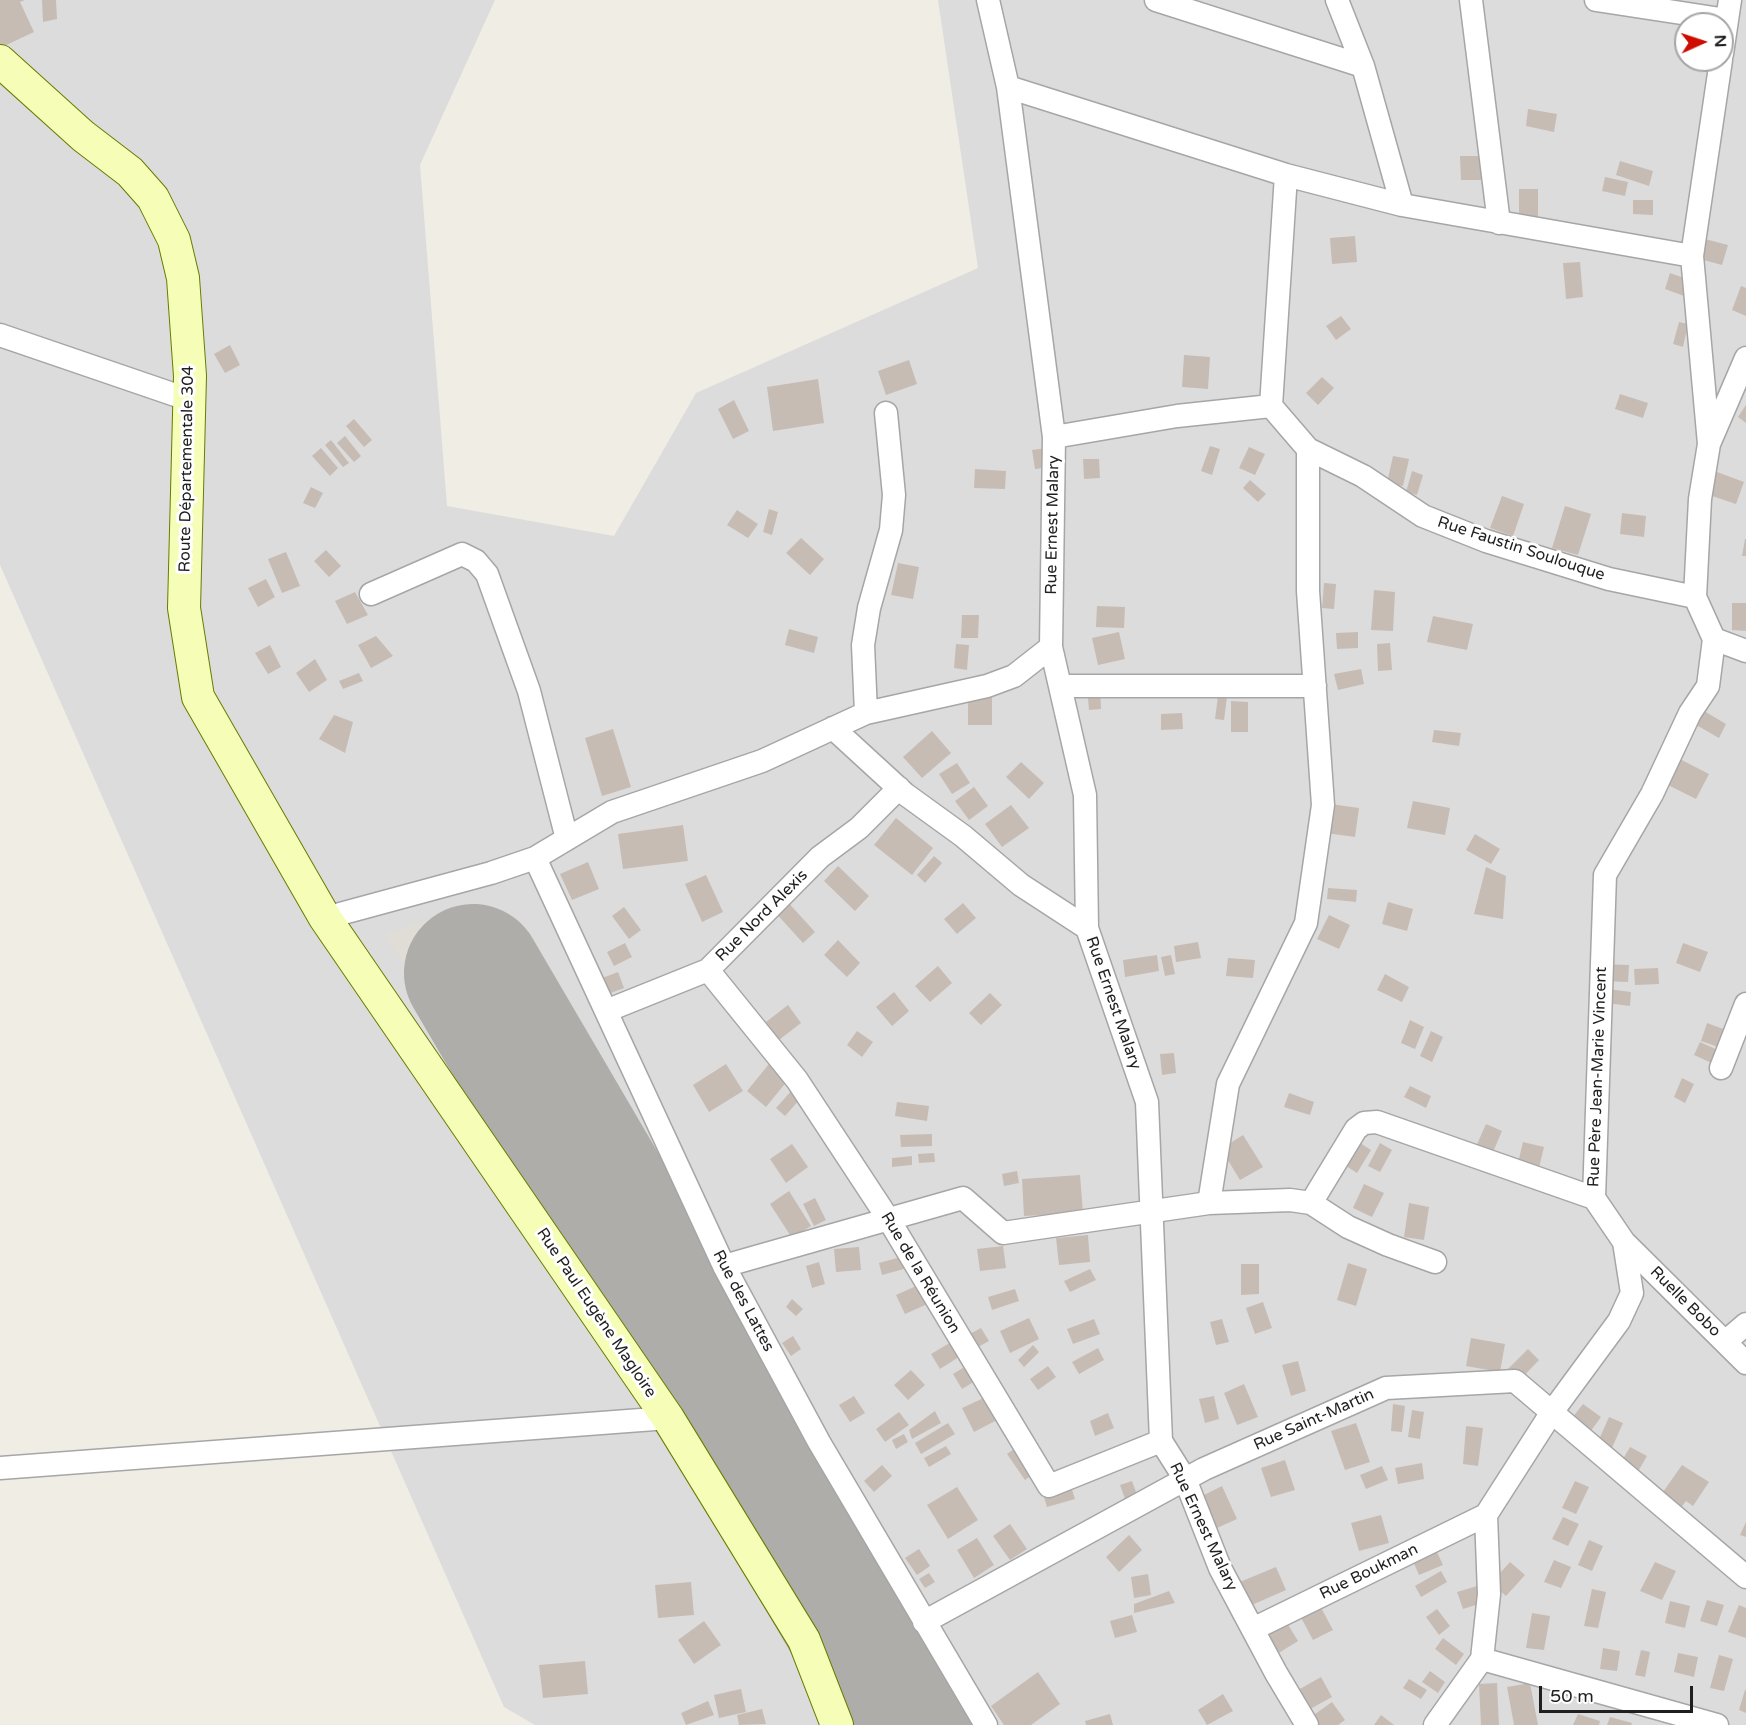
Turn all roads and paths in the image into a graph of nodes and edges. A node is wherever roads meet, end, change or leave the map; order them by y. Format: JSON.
{"nodes":[{"id":1,"x":988,"y":0,"type":"edge"},
{"id":2,"x":1156,"y":0,"type":"edge"},
{"id":3,"x":1337,"y":0,"type":"edge"},
{"id":4,"x":1471,"y":0,"type":"edge"},
{"id":5,"x":1596,"y":0,"type":"edge"},
{"id":6,"x":1728,"y":10,"type":"edge"},
{"id":7,"x":0,"y":61,"type":"edge"},
{"id":8,"x":1364,"y":66,"type":"junction"},
{"id":9,"x":1719,"y":72,"type":"edge"},
{"id":10,"x":1008,"y":87,"type":"junction"},
{"id":11,"x":1286,"y":175,"type":"junction"},
{"id":12,"x":1402,"y":205,"type":"junction"},
{"id":13,"x":1499,"y":223,"type":"junction"},
{"id":14,"x":1692,"y":256,"type":"junction"},
{"id":15,"x":0,"y":335,"type":"edge"},
{"id":16,"x":1746,"y":358,"type":"edge"},
{"id":17,"x":189,"y":400,"type":"junction"},
{"id":18,"x":1271,"y":406,"type":"junction"},
{"id":19,"x":886,"y":413,"type":"dead end"},
{"id":20,"x":1054,"y":437,"type":"junction"},
{"id":21,"x":1709,"y":444,"type":"junction"},
{"id":22,"x":1308,"y":449,"type":"junction"},
{"id":23,"x":371,"y":594,"type":"dead end"},
{"id":24,"x":1695,"y":597,"type":"junction"},
{"id":25,"x":1714,"y":639,"type":"junction"},
{"id":26,"x":1051,"y":647,"type":"junction"},
{"id":27,"x":1746,"y":651,"type":"edge"},
{"id":28,"x":1060,"y":686,"type":"junction"},
{"id":29,"x":1315,"y":686,"type":"junction"},
{"id":30,"x":866,"y":712,"type":"junction"},
{"id":31,"x":833,"y":728,"type":"junction"},
{"id":32,"x":899,"y":788,"type":"junction"},
{"id":33,"x":567,"y":839,"type":"junction"},
{"id":34,"x":535,"y":858,"type":"junction"},
{"id":35,"x":325,"y":918,"type":"junction"},
{"id":36,"x":1087,"y":928,"type":"junction"},
{"id":37,"x":708,"y":970,"type":"junction"},
{"id":38,"x":1746,"y":1004,"type":"edge"},
{"id":39,"x":606,"y":1011,"type":"junction"},
{"id":40,"x":1721,"y":1068,"type":"dead end"},
{"id":41,"x":1594,"y":1198,"type":"junction"},
{"id":42,"x":1209,"y":1203,"type":"junction"},
{"id":43,"x":1311,"y":1203,"type":"junction"},
{"id":44,"x":1152,"y":1211,"type":"junction"},
{"id":45,"x":889,"y":1220,"type":"junction"},
{"id":46,"x":1624,"y":1242,"type":"junction"},
{"id":47,"x":1435,"y":1262,"type":"dead end"},
{"id":48,"x":724,"y":1266,"type":"junction"},
{"id":49,"x":1746,"y":1324,"type":"edge"},
{"id":50,"x":1725,"y":1342,"type":"junction"},
{"id":51,"x":1746,"y":1363,"type":"edge"},
{"id":52,"x":1552,"y":1412,"type":"junction"},
{"id":53,"x":668,"y":1418,"type":"junction"},
{"id":54,"x":1161,"y":1441,"type":"junction"},
{"id":55,"x":0,"y":1468,"type":"edge"},
{"id":56,"x":1185,"y":1479,"type":"junction"},
{"id":57,"x":1486,"y":1515,"type":"junction"},
{"id":58,"x":1746,"y":1577,"type":"edge"},
{"id":59,"x":924,"y":1622,"type":"junction"},
{"id":60,"x":1253,"y":1629,"type":"junction"},
{"id":61,"x":1482,"y":1659,"type":"junction"},
{"id":62,"x":837,"y":1725,"type":"edge"},
{"id":63,"x":986,"y":1725,"type":"edge"},
{"id":64,"x":1307,"y":1725,"type":"edge"},
{"id":65,"x":1435,"y":1725,"type":"edge"},
{"id":66,"x":1717,"y":1725,"type":"edge"}],
"edges":[{"from":1,"to":10,"type":"street","name":"Rue Ernest Malary"},
{"from":2,"to":8,"type":"street"},
{"from":3,"to":8,"type":"street"},
{"from":4,"to":13,"type":"street"},
{"from":5,"to":6,"type":"street"},
{"from":7,"to":17,"type":"main road","name":"Route Départementale 304"},
{"from":8,"to":12,"type":"street"},
{"from":9,"to":14,"type":"street"},
{"from":10,"to":11,"type":"street"},
{"from":10,"to":20,"type":"street","name":"Rue Ernest Malary"},
{"from":11,"to":12,"type":"street"},
{"from":11,"to":18,"type":"street"},
{"from":12,"to":13,"type":"street"},
{"from":13,"to":14,"type":"street"},
{"from":14,"to":21,"type":"street"},
{"from":15,"to":17,"type":"street"},
{"from":16,"to":21,"type":"street"},
{"from":17,"to":35,"type":"main road","name":"Route Départementale 304"},
{"from":18,"to":20,"type":"street"},
{"from":18,"to":22,"type":"street","name":"Rue Faustin Soulouque"},
{"from":19,"to":30,"type":"street"},
{"from":20,"to":26,"type":"street","name":"Rue Ernest Malary"},
{"from":21,"to":24,"type":"street"},
{"from":22,"to":24,"type":"street","name":"Rue Faustin Soulouque"},
{"from":22,"to":29,"type":"street"},
{"from":23,"to":33,"type":"street"},
{"from":24,"to":25,"type":"street"},
{"from":25,"to":27,"type":"street"},
{"from":25,"to":41,"type":"street","name":"Rue Père Jean-Marie Vincent"},
{"from":26,"to":28,"type":"street","name":"Rue Ernest Malary"},
{"from":26,"to":30,"type":"street"},
{"from":28,"to":29,"type":"street"},
{"from":28,"to":36,"type":"street","name":"Rue Ernest Malary"},
{"from":29,"to":42,"type":"street"},
{"from":30,"to":31,"type":"street"},
{"from":31,"to":32,"type":"street"},
{"from":31,"to":33,"type":"street"},
{"from":32,"to":36,"type":"street"},
{"from":32,"to":37,"type":"street","name":"Rue Nord Alexis"},
{"from":33,"to":34,"type":"street"},
{"from":34,"to":35,"type":"street"},
{"from":34,"to":39,"type":"street","name":"Rue des Lattes"},
{"from":35,"to":53,"type":"main road","name":"Rue Paul Eugène Magloire"},
{"from":36,"to":44,"type":"street","name":"Rue Ernest Malary"},
{"from":37,"to":39,"type":"street","name":"Rue Nord Alexis"},
{"from":37,"to":45,"type":"street","name":"Rue de la Réunion"},
{"from":38,"to":40,"type":"street"},
{"from":39,"to":48,"type":"street","name":"Rue des Lattes"},
{"from":41,"to":43,"type":"street"},
{"from":41,"to":46,"type":"street","name":"Rue Père Jean-Marie Vincent"},
{"from":42,"to":43,"type":"street"},
{"from":42,"to":44,"type":"street"},
{"from":43,"to":47,"type":"street"},
{"from":44,"to":45,"type":"street"},
{"from":44,"to":54,"type":"street","name":"Rue Ernest Malary"},
{"from":45,"to":48,"type":"street"},
{"from":45,"to":54,"type":"street","name":"Rue de la Réunion"},
{"from":46,"to":50,"type":"street","name":"Ruelle Bobo"},
{"from":46,"to":52,"type":"street","name":"Rue Père Jean-Marie Vincent"},
{"from":48,"to":59,"type":"street","name":"Rue des Lattes"},
{"from":49,"to":50,"type":"street"},
{"from":50,"to":51,"type":"street","name":"Ruelle Bobo"},
{"from":52,"to":56,"type":"street","name":"Rue Saint-Martin"},
{"from":52,"to":57,"type":"street","name":"Rue Père Jean-Marie Vincent"},
{"from":52,"to":58,"type":"street","name":"Rue Saint-Martin"},
{"from":53,"to":55,"type":"street"},
{"from":53,"to":62,"type":"main road","name":"Rue Paul Eugène Magloire"},
{"from":54,"to":56,"type":"street","name":"Rue Ernest Malary"},
{"from":56,"to":59,"type":"street","name":"Rue Saint-Martin"},
{"from":56,"to":60,"type":"street","name":"Rue Ernest Malary"},
{"from":57,"to":60,"type":"street","name":"Rue Boukman"},
{"from":57,"to":61,"type":"street"},
{"from":59,"to":63,"type":"street","name":"Rue des Lattes"},
{"from":60,"to":64,"type":"street","name":"Rue Ernest Malary"},
{"from":61,"to":65,"type":"street"},
{"from":61,"to":66,"type":"street"}]}
